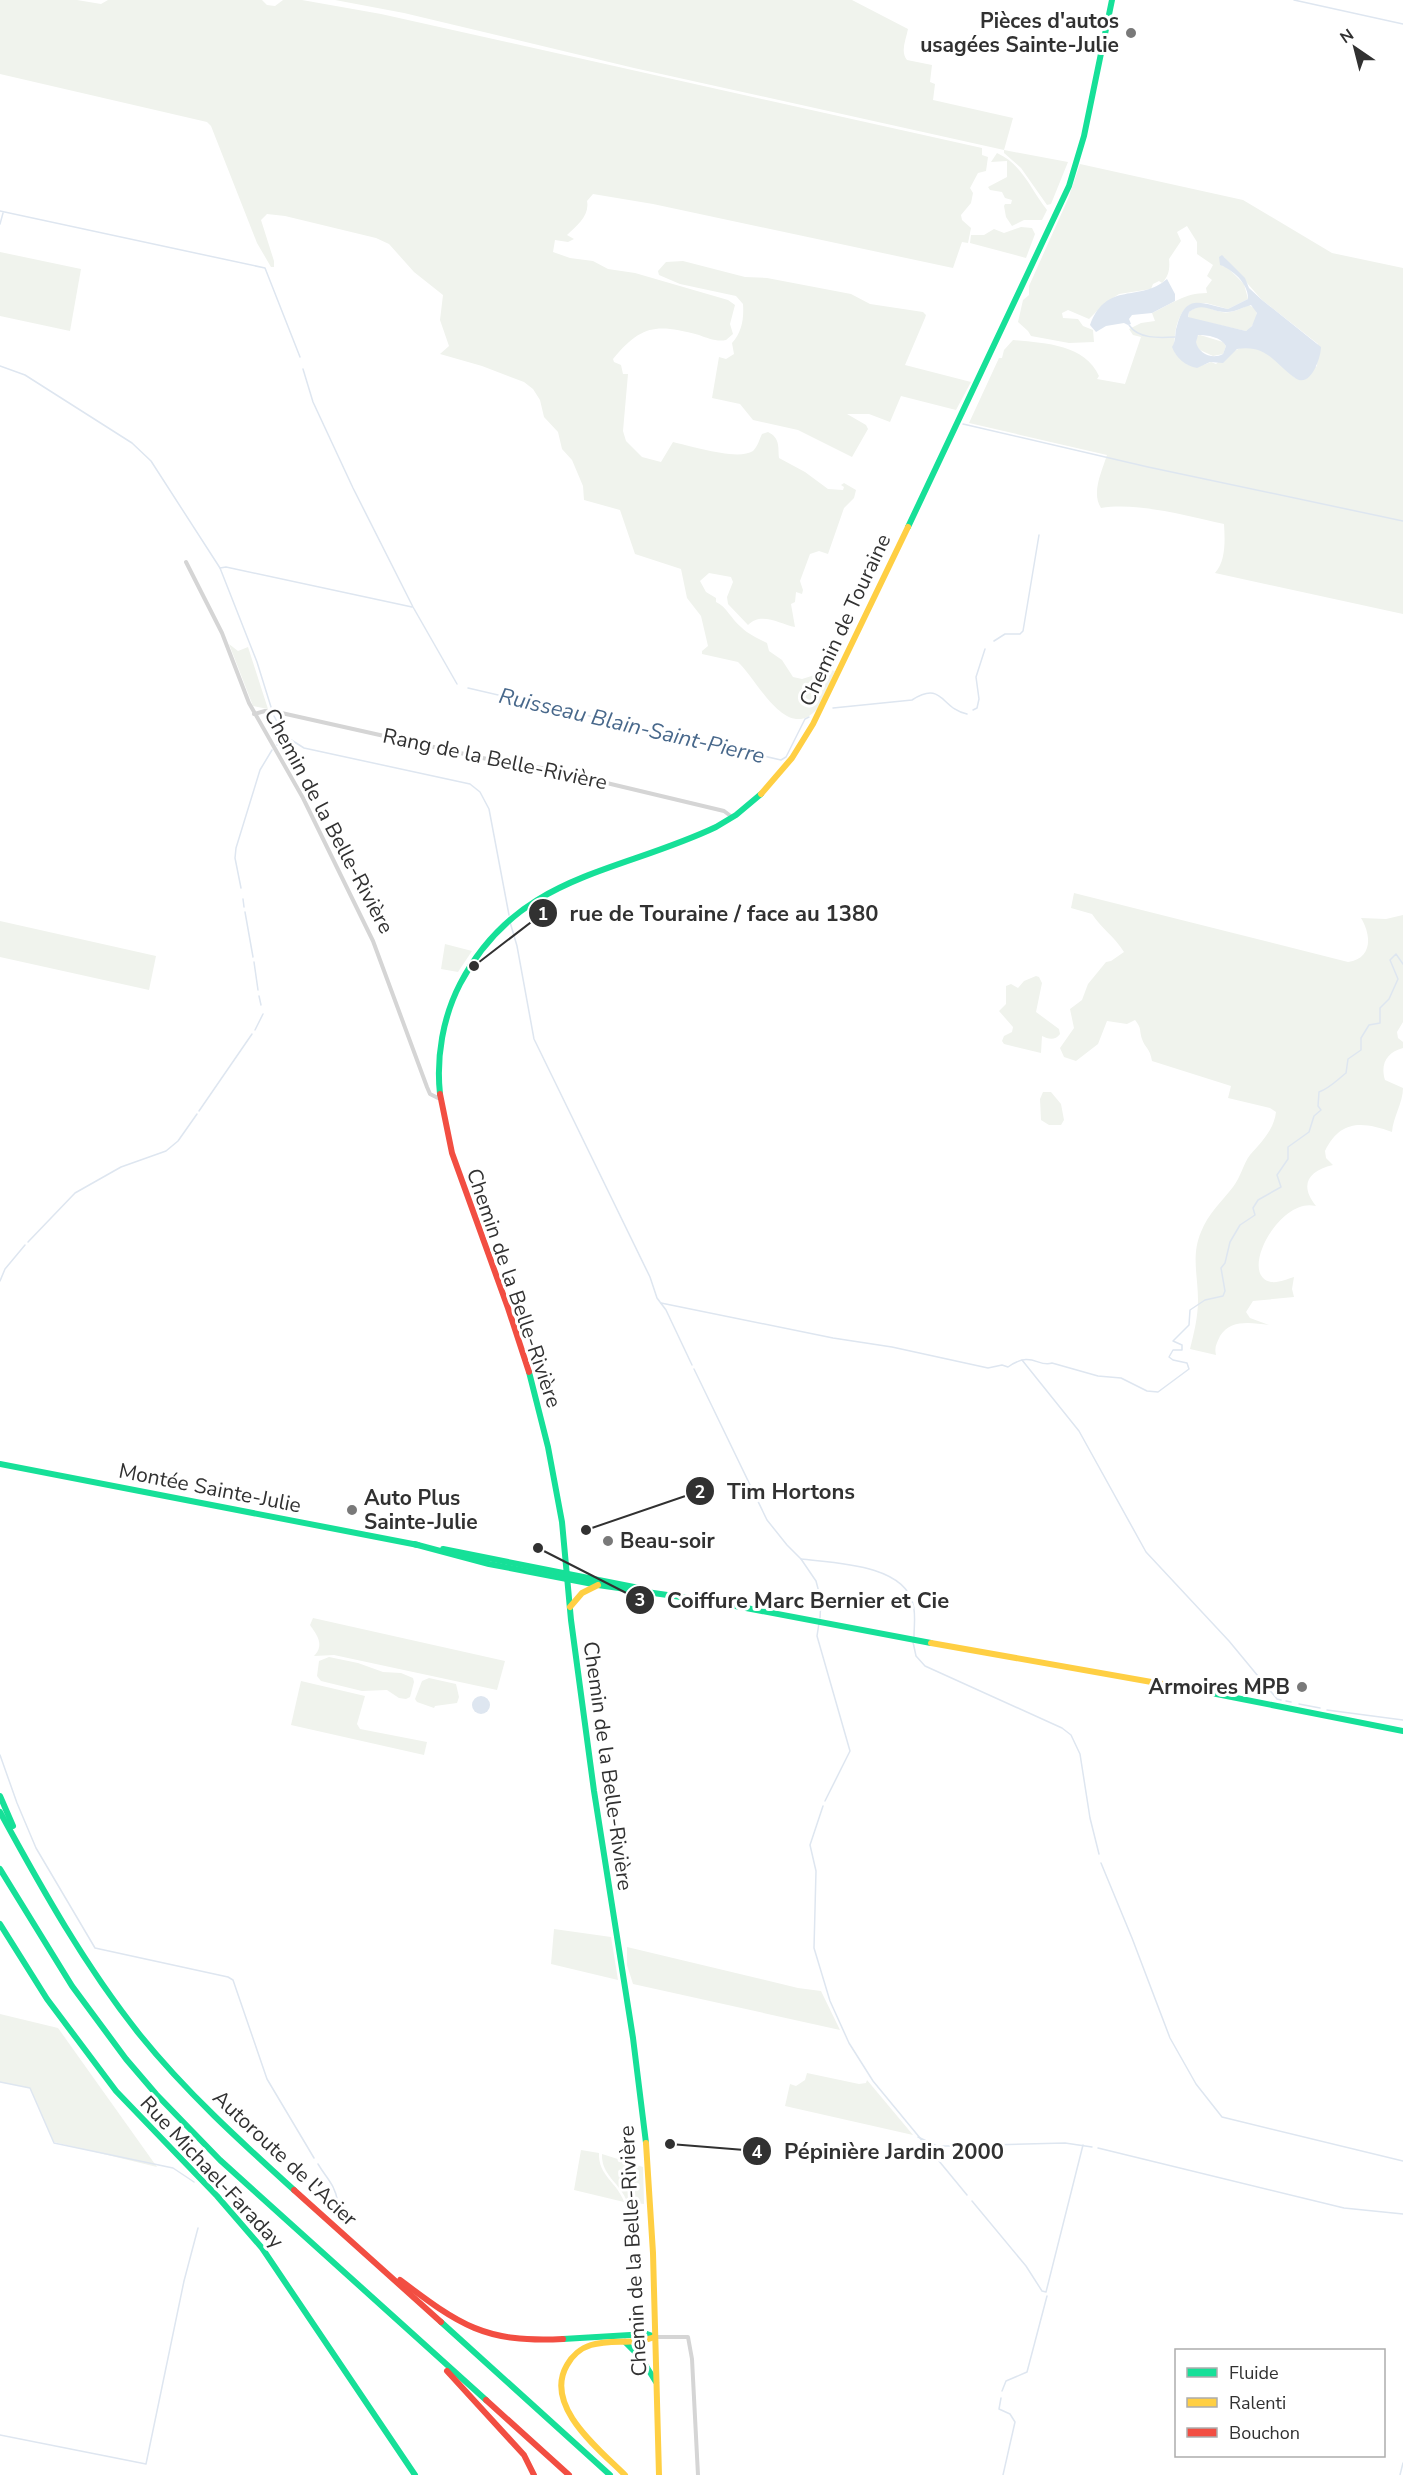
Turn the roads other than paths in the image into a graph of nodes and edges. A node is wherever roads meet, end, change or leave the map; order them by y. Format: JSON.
{"nodes":[{"id":1,"x":1112,"y":0,"type":"edge"},
{"id":2,"x":186,"y":562,"type":"dead end"},
{"id":3,"x":254,"y":714,"type":"junction"},
{"id":4,"x":733,"y":817,"type":"junction"},
{"id":5,"x":438,"y":1098,"type":"junction"},
{"id":6,"x":0,"y":1464,"type":"edge"},
{"id":7,"x":567,"y":1576,"type":"junction"},
{"id":8,"x":598,"y":1585,"type":"junction"},
{"id":9,"x":674,"y":1597,"type":"junction"},
{"id":10,"x":570,"y":1607,"type":"junction"},
{"id":11,"x":1403,"y":1731,"type":"edge"},
{"id":12,"x":0,"y":1796,"type":"edge"},
{"id":13,"x":0,"y":1812,"type":"edge"},
{"id":14,"x":27,"y":1861,"type":"junction"},
{"id":15,"x":0,"y":1869,"type":"edge"},
{"id":16,"x":0,"y":1924,"type":"edge"},
{"id":17,"x":368,"y":2256,"type":"junction"},
{"id":18,"x":655,"y":2337,"type":"junction"},
{"id":19,"x":420,"y":2341,"type":"junction"},
{"id":20,"x":625,"y":2342,"type":"junction"},
{"id":21,"x":656,"y":2382,"type":"junction"},
{"id":22,"x":415,"y":2475,"type":"edge"},
{"id":23,"x":534,"y":2475,"type":"edge"},
{"id":24,"x":569,"y":2475,"type":"edge"},
{"id":25,"x":610,"y":2475,"type":"edge"},
{"id":26,"x":625,"y":2475,"type":"edge"},
{"id":27,"x":659,"y":2475,"type":"edge"},
{"id":28,"x":698,"y":2475,"type":"edge"}],
"edges":[{"from":1,"to":4,"type":"main road","name":"Chemin de Touraine"},
{"from":2,"to":3,"type":"street","name":"Chemin de la Belle-Rivière"},
{"from":3,"to":4,"type":"street","name":"Rang de la Belle-Rivière"},
{"from":3,"to":5,"type":"street","name":"Chemin de la Belle-Rivière"},
{"from":4,"to":5,"type":"main road","name":"Chemin de Touraine"},
{"from":5,"to":7,"type":"main road","name":"Chemin de la Belle-Rivière"},
{"from":6,"to":7,"type":"main road","name":"Montée Sainte-Julie"},
{"from":7,"to":8,"type":"main road","name":"Montée Sainte-Julie"},
{"from":7,"to":9,"type":"main road","name":"Montée Sainte-Julie"},
{"from":7,"to":10,"type":"main road","name":"Chemin de la Belle-Rivière"},
{"from":8,"to":9,"type":"main road","name":"Montée Sainte-Julie"},
{"from":8,"to":10,"type":"main road"},
{"from":9,"to":11,"type":"main road","name":"Montée Sainte-Julie"},
{"from":10,"to":18,"type":"main road","name":"Chemin de la Belle-Rivière"},
{"from":12,"to":14,"type":"main road"},
{"from":13,"to":14,"type":"main road","name":"Autoroute de l'Acier"},
{"from":14,"to":17,"type":"main road","name":"Autoroute de l'Acier"},
{"from":15,"to":19,"type":"main road","name":"Autoroute de l'Acier"},
{"from":16,"to":22,"type":"main road","name":"Rue Michael-Faraday"},
{"from":17,"to":18,"type":"main road"},
{"from":17,"to":25,"type":"main road","name":"Autoroute de l'Acier"},
{"from":18,"to":20,"type":"main road"},
{"from":18,"to":21,"type":"main road","name":"Chemin de la Belle-Rivière"},
{"from":18,"to":28,"type":"street"},
{"from":19,"to":23,"type":"main road"},
{"from":19,"to":24,"type":"main road","name":"Autoroute de l'Acier"},
{"from":20,"to":21,"type":"main road"},
{"from":20,"to":26,"type":"main road"},
{"from":21,"to":27,"type":"main road","name":"Chemin de la Belle-Rivière"}]}
